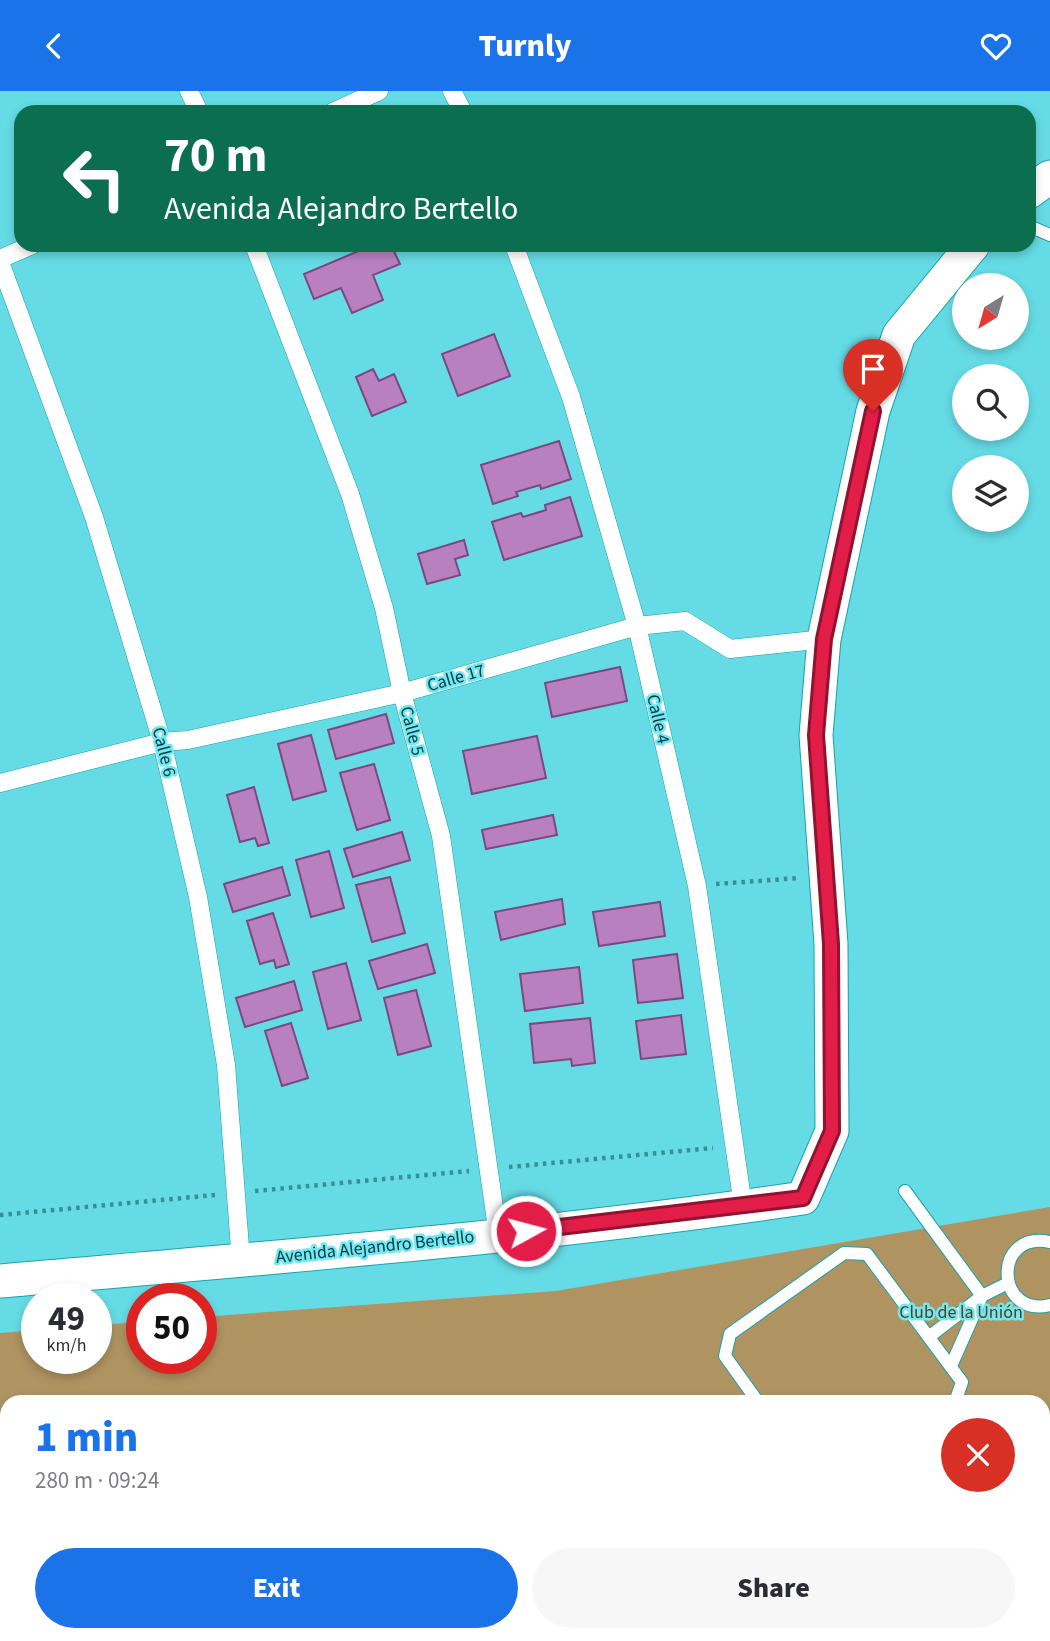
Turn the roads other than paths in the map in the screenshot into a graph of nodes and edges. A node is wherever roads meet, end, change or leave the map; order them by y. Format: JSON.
{"nodes":[{"id":1,"x":379,"y":91,"type":"edge"},
{"id":2,"x":348,"y":105,"type":"edge"},
{"id":3,"x":17,"y":252,"type":"edge"},
{"id":4,"x":257,"y":252,"type":"edge"},
{"id":5,"x":517,"y":252,"type":"edge"},
{"id":6,"x":968,"y":252,"type":"edge"},
{"id":7,"x":0,"y":260,"type":"edge"},
{"id":8,"x":637,"y":626,"type":"junction"},
{"id":9,"x":824,"y":639,"type":"junction"},
{"id":10,"x":402,"y":693,"type":"junction"},
{"id":11,"x":162,"y":742,"type":"junction"},
{"id":12,"x":0,"y":783,"type":"edge"},
{"id":13,"x":905,"y":1191,"type":"dead end"},
{"id":14,"x":743,"y":1206,"type":"junction"},
{"id":15,"x":498,"y":1235,"type":"junction"},
{"id":16,"x":1050,"y":1242,"type":"edge"},
{"id":17,"x":241,"y":1261,"type":"junction"},
{"id":18,"x":0,"y":1268,"type":"edge"},
{"id":19,"x":0,"y":1281,"type":"edge"},
{"id":20,"x":1008,"y":1283,"type":"junction"},
{"id":21,"x":982,"y":1296,"type":"junction"},
{"id":22,"x":1050,"y":1305,"type":"edge"},
{"id":23,"x":930,"y":1336,"type":"junction"},
{"id":24,"x":951,"y":1366,"type":"junction"},
{"id":25,"x":753,"y":1395,"type":"edge"},
{"id":26,"x":957,"y":1395,"type":"edge"}],
"edges":[{"from":1,"to":2,"type":"street"},
{"from":3,"to":7,"type":"street"},
{"from":4,"to":10,"type":"street","name":"Calle 5"},
{"from":5,"to":8,"type":"street","name":"Calle 4"},
{"from":6,"to":9,"type":"main road","name":"Avenida Alejandro Bertello"},
{"from":7,"to":11,"type":"street","name":"Calle 6"},
{"from":8,"to":9,"type":"street","name":"Calle 17"},
{"from":8,"to":10,"type":"street","name":"Calle 17"},
{"from":8,"to":14,"type":"street","name":"Calle 4"},
{"from":9,"to":14,"type":"main road","name":"Avenida Alejandro Bertello"},
{"from":10,"to":11,"type":"street","name":"Calle 17"},
{"from":10,"to":15,"type":"street","name":"Calle 5"},
{"from":11,"to":12,"type":"street","name":"Calle 17"},
{"from":11,"to":17,"type":"street","name":"Calle 6"},
{"from":13,"to":21,"type":"lane"},
{"from":14,"to":15,"type":"main road","name":"Avenida Alejandro Bertello"},
{"from":15,"to":17,"type":"main road","name":"Avenida Alejandro Bertello"},
{"from":16,"to":20,"type":"lane"},
{"from":17,"to":19,"type":"main road","name":"Avenida Alejandro Bertello"},
{"from":18,"to":19,"type":"street"},
{"from":20,"to":21,"type":"lane"},
{"from":20,"to":22,"type":"lane"},
{"from":21,"to":23,"type":"lane"},
{"from":21,"to":24,"type":"lane"},
{"from":23,"to":24,"type":"lane"},
{"from":23,"to":25,"type":"lane"},
{"from":24,"to":26,"type":"lane"}]}
